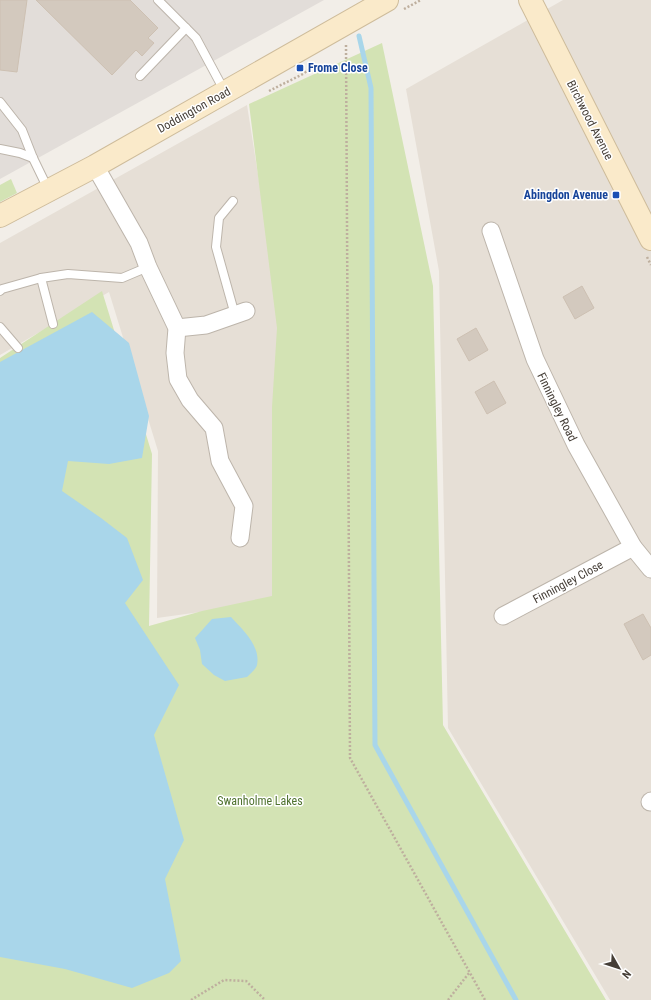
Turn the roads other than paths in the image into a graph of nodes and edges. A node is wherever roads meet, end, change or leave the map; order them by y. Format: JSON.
{"nodes":[{"id":1,"x":158,"y":0,"type":"edge"},
{"id":2,"x":387,"y":0,"type":"edge"},
{"id":3,"x":530,"y":0,"type":"edge"},
{"id":4,"x":186,"y":28,"type":"junction"},
{"id":5,"x":140,"y":76,"type":"dead end"},
{"id":6,"x":225,"y":92,"type":"junction"},
{"id":7,"x":0,"y":102,"type":"edge"},
{"id":8,"x":0,"y":149,"type":"edge"},
{"id":9,"x":33,"y":158,"type":"junction"},
{"id":10,"x":95,"y":166,"type":"junction"},
{"id":11,"x":49,"y":190,"type":"junction"},
{"id":12,"x":233,"y":201,"type":"dead end"},
{"id":13,"x":0,"y":216,"type":"edge"},
{"id":14,"x":491,"y":231,"type":"dead end"},
{"id":15,"x":651,"y":239,"type":"edge"},
{"id":16,"x":148,"y":267,"type":"junction"},
{"id":17,"x":40,"y":278,"type":"junction"},
{"id":18,"x":0,"y":291,"type":"edge"},
{"id":19,"x":241,"y":313,"type":"joint"},
{"id":20,"x":53,"y":324,"type":"dead end"},
{"id":21,"x":0,"y":327,"type":"edge"},
{"id":22,"x":177,"y":328,"type":"junction"},
{"id":23,"x":18,"y":348,"type":"dead end"},
{"id":24,"x":240,"y":538,"type":"dead end"},
{"id":25,"x":633,"y":547,"type":"junction"},
{"id":26,"x":651,"y":569,"type":"edge"},
{"id":27,"x":503,"y":616,"type":"dead end"}],
"edges":[{"from":1,"to":4,"type":"lane"},
{"from":2,"to":6,"type":"main road","name":"Doddington Road"},
{"from":3,"to":15,"type":"main road","name":"Birchwood Avenue"},
{"from":4,"to":5,"type":"lane"},
{"from":4,"to":6,"type":"lane"},
{"from":6,"to":10,"type":"main road","name":"Doddington Road"},
{"from":7,"to":9,"type":"lane"},
{"from":8,"to":9,"type":"lane"},
{"from":9,"to":11,"type":"lane"},
{"from":10,"to":11,"type":"main road","name":"Doddington Road"},
{"from":10,"to":16,"type":"street"},
{"from":11,"to":13,"type":"main road","name":"Doddington Road"},
{"from":12,"to":19,"type":"lane"},
{"from":14,"to":25,"type":"street","name":"Finningley Road"},
{"from":16,"to":17,"type":"lane"},
{"from":16,"to":22,"type":"street"},
{"from":17,"to":18,"type":"lane"},
{"from":17,"to":20,"type":"lane"},
{"from":19,"to":22,"type":"street"},
{"from":21,"to":23,"type":"lane"},
{"from":22,"to":24,"type":"street"},
{"from":25,"to":26,"type":"street","name":"Finningley Road"},
{"from":25,"to":27,"type":"street","name":"Finningley Close"}]}
